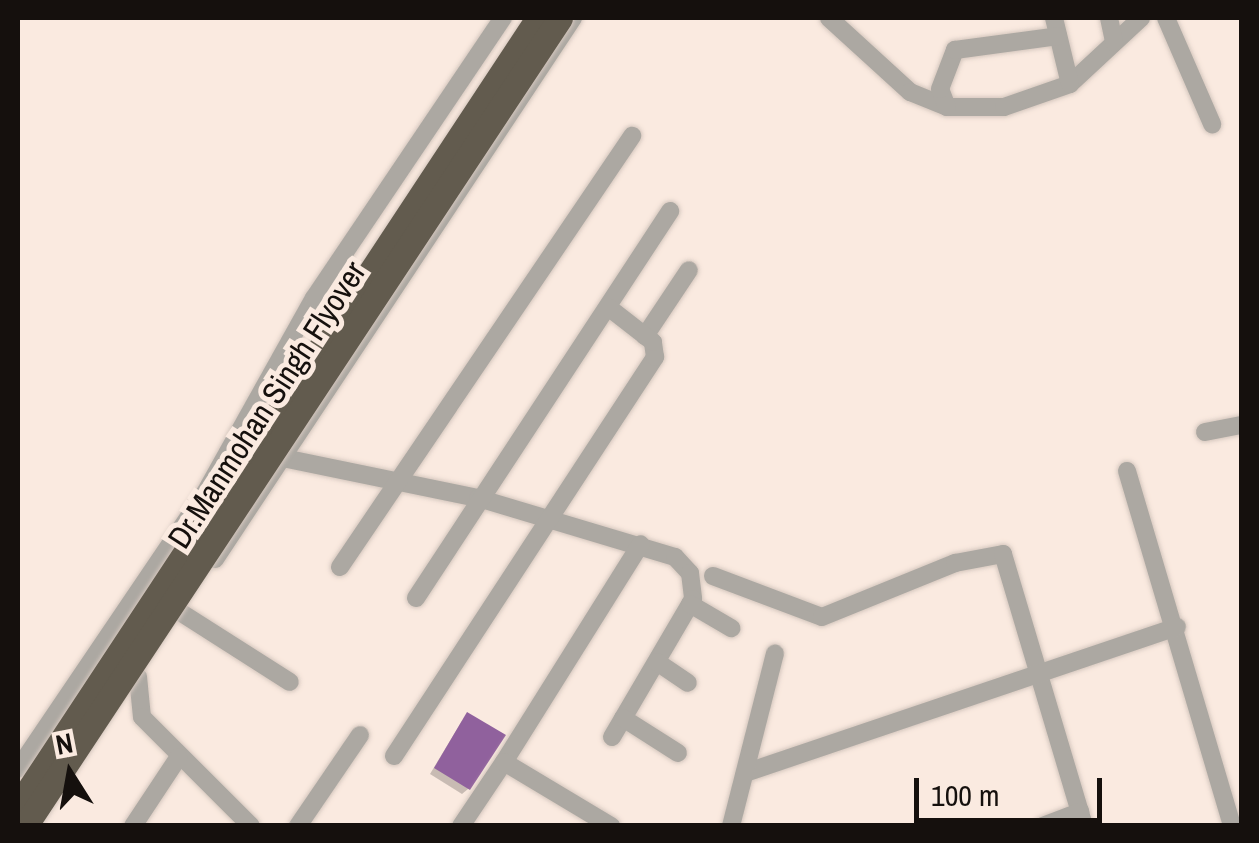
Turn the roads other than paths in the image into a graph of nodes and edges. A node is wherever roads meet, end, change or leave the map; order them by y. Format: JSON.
{"nodes":[{"id":1,"x":503,"y":18,"type":"edge"},
{"id":2,"x":538,"y":18,"type":"edge"},
{"id":3,"x":560,"y":18,"type":"edge"},
{"id":4,"x":573,"y":18,"type":"edge"},
{"id":5,"x":830,"y":18,"type":"edge"},
{"id":6,"x":1109,"y":18,"type":"edge"},
{"id":7,"x":1141,"y":18,"type":"edge"},
{"id":8,"x":1166,"y":18,"type":"edge"},
{"id":9,"x":1056,"y":27,"type":"edge"},
{"id":10,"x":1114,"y":42,"type":"junction"},
{"id":11,"x":1070,"y":84,"type":"junction"},
{"id":12,"x":948,"y":107,"type":"junction"},
{"id":13,"x":1212,"y":124,"type":"dead end"},
{"id":14,"x":632,"y":136,"type":"dead end"},
{"id":15,"x":670,"y":211,"type":"dead end"},
{"id":16,"x":689,"y":270,"type":"dead end"},
{"id":17,"x":608,"y":307,"type":"junction"},
{"id":18,"x":645,"y":336,"type":"junction"},
{"id":19,"x":1242,"y":425,"type":"edge"},
{"id":20,"x":1206,"y":432,"type":"dead end"},
{"id":21,"x":231,"y":444,"type":"junction"},
{"id":22,"x":288,"y":460,"type":"junction"},
{"id":23,"x":1127,"y":472,"type":"dead end"},
{"id":24,"x":400,"y":482,"type":"junction"},
{"id":25,"x":478,"y":498,"type":"junction"},
{"id":26,"x":541,"y":520,"type":"junction"},
{"id":27,"x":641,"y":544,"type":"junction"},
{"id":28,"x":340,"y":567,"type":"dead end"},
{"id":29,"x":713,"y":576,"type":"dead end"},
{"id":30,"x":416,"y":598,"type":"dead end"},
{"id":31,"x":690,"y":604,"type":"junction"},
{"id":32,"x":180,"y":612,"type":"junction"},
{"id":33,"x":1177,"y":627,"type":"junction"},
{"id":34,"x":731,"y":628,"type":"dead end"},
{"id":35,"x":99,"y":650,"type":"junction"},
{"id":36,"x":776,"y":654,"type":"dead end"},
{"id":37,"x":657,"y":662,"type":"junction"},
{"id":38,"x":138,"y":677,"type":"junction"},
{"id":39,"x":1041,"y":678,"type":"junction"},
{"id":40,"x":290,"y":682,"type":"dead end"},
{"id":41,"x":688,"y":683,"type":"dead end"},
{"id":42,"x":623,"y":718,"type":"junction"},
{"id":43,"x":360,"y":736,"type":"dead end"},
{"id":44,"x":612,"y":738,"type":"dead end"},
{"id":45,"x":678,"y":753,"type":"dead end"},
{"id":46,"x":394,"y":756,"type":"dead end"},
{"id":47,"x":178,"y":758,"type":"junction"},
{"id":48,"x":504,"y":762,"type":"junction"},
{"id":49,"x":18,"y":769,"type":"edge"},
{"id":50,"x":745,"y":773,"type":"junction"},
{"id":51,"x":18,"y":806,"type":"edge"},
{"id":52,"x":1082,"y":819,"type":"edge"},
{"id":53,"x":25,"y":826,"type":"edge"},
{"id":54,"x":36,"y":826,"type":"edge"},
{"id":55,"x":133,"y":826,"type":"edge"},
{"id":56,"x":251,"y":826,"type":"edge"},
{"id":57,"x":298,"y":826,"type":"edge"},
{"id":58,"x":461,"y":826,"type":"edge"},
{"id":59,"x":611,"y":826,"type":"edge"},
{"id":60,"x":731,"y":826,"type":"edge"},
{"id":61,"x":1042,"y":826,"type":"edge"},
{"id":62,"x":1232,"y":826,"type":"edge"}],
"edges":[{"from":1,"to":21,"type":"street"},
{"from":2,"to":51,"type":"highway","name":"Dr.Manmohan Singh Flyover","bridge":true},
{"from":3,"to":53,"type":"highway","name":"Dr.Manmohan Singh Flyover","bridge":true},
{"from":4,"to":22,"type":"street"},
{"from":5,"to":12,"type":"street"},
{"from":6,"to":10,"type":"street"},
{"from":7,"to":10,"type":"street"},
{"from":8,"to":13,"type":"street"},
{"from":9,"to":11,"type":"street"},
{"from":9,"to":12,"type":"street"},
{"from":10,"to":11,"type":"street"},
{"from":11,"to":12,"type":"street"},
{"from":14,"to":24,"type":"street"},
{"from":15,"to":17,"type":"street"},
{"from":16,"to":18,"type":"street"},
{"from":17,"to":18,"type":"street"},
{"from":17,"to":25,"type":"street"},
{"from":18,"to":26,"type":"street"},
{"from":19,"to":20,"type":"street"},
{"from":21,"to":22,"type":"street"},
{"from":21,"to":35,"type":"street"},
{"from":22,"to":24,"type":"street"},
{"from":22,"to":32,"type":"street"},
{"from":23,"to":33,"type":"street"},
{"from":24,"to":25,"type":"street"},
{"from":24,"to":28,"type":"street"},
{"from":25,"to":26,"type":"street"},
{"from":25,"to":30,"type":"street"},
{"from":26,"to":27,"type":"street"},
{"from":26,"to":46,"type":"street"},
{"from":27,"to":31,"type":"street"},
{"from":27,"to":48,"type":"street"},
{"from":29,"to":39,"type":"street"},
{"from":31,"to":34,"type":"street"},
{"from":31,"to":37,"type":"street"},
{"from":32,"to":38,"type":"street"},
{"from":32,"to":40,"type":"street"},
{"from":33,"to":39,"type":"street"},
{"from":33,"to":62,"type":"street"},
{"from":35,"to":38,"type":"street"},
{"from":35,"to":49,"type":"street"},
{"from":36,"to":50,"type":"street"},
{"from":37,"to":41,"type":"street"},
{"from":37,"to":42,"type":"street"},
{"from":38,"to":47,"type":"street"},
{"from":38,"to":54,"type":"street"},
{"from":39,"to":50,"type":"street"},
{"from":39,"to":52,"type":"street"},
{"from":42,"to":44,"type":"street"},
{"from":42,"to":45,"type":"street"},
{"from":43,"to":57,"type":"street"},
{"from":47,"to":55,"type":"street"},
{"from":47,"to":56,"type":"street"},
{"from":48,"to":58,"type":"street"},
{"from":48,"to":59,"type":"street"},
{"from":50,"to":60,"type":"street"},
{"from":52,"to":61,"type":"street"}]}
